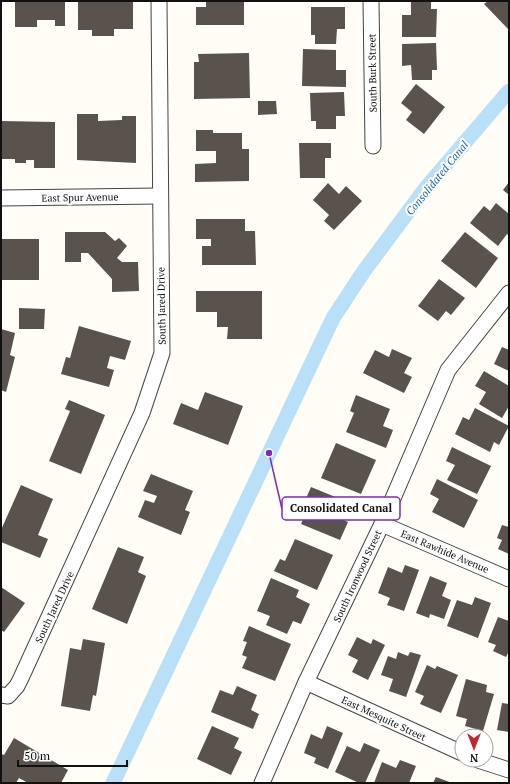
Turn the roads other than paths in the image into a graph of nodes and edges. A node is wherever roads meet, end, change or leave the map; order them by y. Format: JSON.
{"nodes":[{"id":1,"x":159,"y":1,"type":"edge"},
{"id":2,"x":371,"y":1,"type":"edge"},
{"id":3,"x":373,"y":146,"type":"dead end"},
{"id":4,"x":159,"y":196,"type":"junction"},
{"id":5,"x":1,"y":198,"type":"edge"},
{"id":6,"x":509,"y":293,"type":"edge"},
{"id":7,"x":382,"y":524,"type":"junction"},
{"id":8,"x":509,"y":579,"type":"edge"},
{"id":9,"x":306,"y":682,"type":"junction"},
{"id":10,"x":4,"y":696,"type":"edge"},
{"id":11,"x":454,"y":749,"type":"edge"},
{"id":12,"x":494,"y":765,"type":"edge"},
{"id":13,"x":509,"y":770,"type":"edge"},
{"id":14,"x":262,"y":783,"type":"edge"}],
"edges":[{"from":1,"to":4,"type":"street","name":"South Jared Drive"},
{"from":2,"to":3,"type":"street","name":"South Burk Street"},
{"from":4,"to":5,"type":"street","name":"East Spur Avenue"},
{"from":4,"to":10,"type":"street","name":"South Jared Drive"},
{"from":6,"to":7,"type":"street","name":"South Ironwood Street"},
{"from":7,"to":8,"type":"street","name":"East Rawhide Avenue"},
{"from":7,"to":9,"type":"street","name":"South Ironwood Street"},
{"from":9,"to":11,"type":"street","name":"East Mesquite Street"},
{"from":9,"to":14,"type":"street","name":"South Ironwood Street"},
{"from":12,"to":13,"type":"street"}]}
